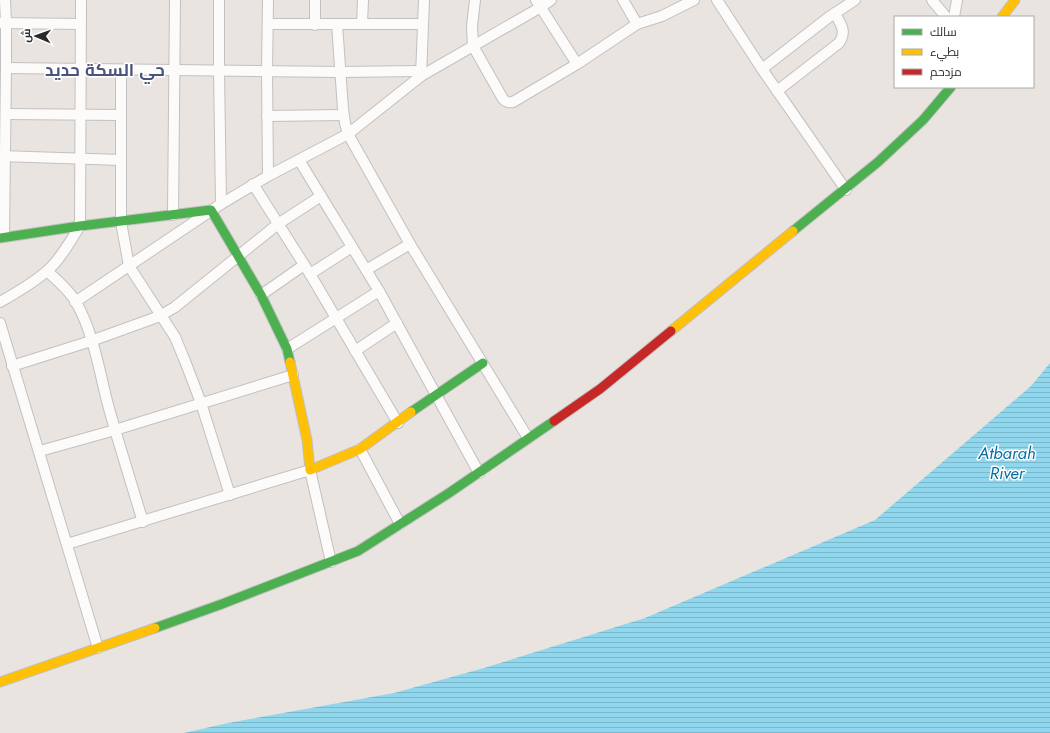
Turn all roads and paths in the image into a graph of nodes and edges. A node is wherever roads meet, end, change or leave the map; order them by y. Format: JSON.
{"nodes":[{"id":1,"x":5,"y":0,"type":"edge"},
{"id":2,"x":81,"y":0,"type":"edge"},
{"id":3,"x":175,"y":0,"type":"edge"},
{"id":4,"x":219,"y":0,"type":"edge"},
{"id":5,"x":268,"y":0,"type":"edge"},
{"id":6,"x":315,"y":0,"type":"edge"},
{"id":7,"x":364,"y":0,"type":"edge"},
{"id":8,"x":424,"y":0,"type":"edge"},
{"id":9,"x":474,"y":0,"type":"edge"},
{"id":10,"x":551,"y":0,"type":"edge"},
{"id":11,"x":623,"y":0,"type":"edge"},
{"id":12,"x":694,"y":0,"type":"edge"},
{"id":13,"x":717,"y":0,"type":"edge"},
{"id":14,"x":855,"y":0,"type":"edge"},
{"id":15,"x":932,"y":0,"type":"edge"},
{"id":16,"x":957,"y":0,"type":"edge"},
{"id":17,"x":1016,"y":0,"type":"edge"},
{"id":18,"x":539,"y":4,"type":"edge"},
{"id":19,"x":835,"y":13,"type":"junction"},
{"id":20,"x":945,"y":16,"type":"edge"},
{"id":21,"x":954,"y":16,"type":"edge"},
{"id":22,"x":1003,"y":16,"type":"edge"},
{"id":23,"x":3,"y":23,"type":"edge"},
{"id":24,"x":81,"y":24,"type":"junction"},
{"id":25,"x":268,"y":24,"type":"junction"},
{"id":26,"x":314,"y":24,"type":"junction"},
{"id":27,"x":337,"y":24,"type":"junction"},
{"id":28,"x":362,"y":24,"type":"junction"},
{"id":29,"x":423,"y":24,"type":"junction"},
{"id":30,"x":637,"y":24,"type":"junction"},
{"id":31,"x":473,"y":46,"type":"junction"},
{"id":32,"x":576,"y":64,"type":"junction"},
{"id":33,"x":6,"y":68,"type":"junction"},
{"id":34,"x":762,"y":69,"type":"junction"},
{"id":35,"x":81,"y":70,"type":"junction"},
{"id":36,"x":121,"y":70,"type":"junction"},
{"id":37,"x":175,"y":71,"type":"junction"},
{"id":38,"x":219,"y":71,"type":"junction"},
{"id":39,"x":267,"y":71,"type":"junction"},
{"id":40,"x":340,"y":72,"type":"junction"},
{"id":41,"x":421,"y":73,"type":"junction"},
{"id":42,"x":950,"y":88,"type":"edge"},
{"id":43,"x":777,"y":91,"type":"junction"},
{"id":44,"x":3,"y":95,"type":"edge"},
{"id":45,"x":6,"y":114,"type":"junction"},
{"id":46,"x":121,"y":114,"type":"junction"},
{"id":47,"x":81,"y":115,"type":"junction"},
{"id":48,"x":343,"y":115,"type":"junction"},
{"id":49,"x":267,"y":116,"type":"junction"},
{"id":50,"x":348,"y":134,"type":"junction"},
{"id":51,"x":3,"y":157,"type":"edge"},
{"id":52,"x":80,"y":159,"type":"junction"},
{"id":53,"x":121,"y":160,"type":"junction"},
{"id":54,"x":299,"y":160,"type":"junction"},
{"id":55,"x":268,"y":176,"type":"junction"},
{"id":56,"x":254,"y":184,"type":"junction"},
{"id":57,"x":846,"y":190,"type":"junction"},
{"id":58,"x":321,"y":196,"type":"junction"},
{"id":59,"x":221,"y":204,"type":"junction"},
{"id":60,"x":212,"y":210,"type":"junction"},
{"id":61,"x":173,"y":215,"type":"junction"},
{"id":62,"x":121,"y":222,"type":"junction"},
{"id":63,"x":278,"y":224,"type":"junction"},
{"id":64,"x":80,"y":226,"type":"junction"},
{"id":65,"x":2,"y":238,"type":"edge"},
{"id":66,"x":410,"y":244,"type":"junction"},
{"id":67,"x":352,"y":247,"type":"junction"},
{"id":68,"x":238,"y":257,"type":"junction"},
{"id":69,"x":304,"y":265,"type":"junction"},
{"id":70,"x":129,"y":266,"type":"junction"},
{"id":71,"x":47,"y":270,"type":"junction"},
{"id":72,"x":366,"y":270,"type":"junction"},
{"id":73,"x":310,"y":274,"type":"junction"},
{"id":74,"x":379,"y":291,"type":"junction"},
{"id":75,"x":261,"y":295,"type":"junction"},
{"id":76,"x":0,"y":302,"type":"edge"},
{"id":77,"x":75,"y":302,"type":"junction"},
{"id":78,"x":160,"y":316,"type":"junction"},
{"id":79,"x":336,"y":320,"type":"junction"},
{"id":80,"x":0,"y":323,"type":"edge"},
{"id":81,"x":397,"y":323,"type":"junction"},
{"id":82,"x":91,"y":341,"type":"junction"},
{"id":83,"x":287,"y":349,"type":"junction"},
{"id":84,"x":354,"y":351,"type":"junction"},
{"id":85,"x":483,"y":363,"type":"junction"},
{"id":86,"x":12,"y":366,"type":"junction"},
{"id":87,"x":293,"y":375,"type":"junction"},
{"id":88,"x":436,"y":394,"type":"junction"},
{"id":89,"x":201,"y":403,"type":"junction"},
{"id":90,"x":398,"y":423,"type":"junction"},
{"id":91,"x":115,"y":430,"type":"junction"},
{"id":92,"x":528,"y":438,"type":"junction"},
{"id":93,"x":360,"y":450,"type":"junction"},
{"id":94,"x":40,"y":451,"type":"junction"},
{"id":95,"x":310,"y":470,"type":"junction"},
{"id":96,"x":479,"y":473,"type":"junction"},
{"id":97,"x":230,"y":495,"type":"junction"},
{"id":98,"x":143,"y":522,"type":"junction"},
{"id":99,"x":400,"y":524,"type":"junction"},
{"id":100,"x":67,"y":544,"type":"junction"},
{"id":101,"x":331,"y":562,"type":"junction"},
{"id":102,"x":98,"y":648,"type":"junction"},
{"id":103,"x":0,"y":682,"type":"edge"}],
"edges":[{"from":1,"to":23,"type":"street"},
{"from":2,"to":24,"type":"street"},
{"from":3,"to":37,"type":"street"},
{"from":4,"to":38,"type":"street"},
{"from":5,"to":25,"type":"street"},
{"from":6,"to":26,"type":"street"},
{"from":7,"to":28,"type":"street"},
{"from":8,"to":29,"type":"street"},
{"from":9,"to":31,"type":"street"},
{"from":10,"to":18,"type":"street"},
{"from":11,"to":30,"type":"street"},
{"from":12,"to":30,"type":"street"},
{"from":13,"to":34,"type":"street"},
{"from":14,"to":19,"type":"street"},
{"from":15,"to":20,"type":"street"},
{"from":16,"to":21,"type":"street"},
{"from":17,"to":22,"type":"street"},
{"from":18,"to":31,"type":"street"},
{"from":18,"to":32,"type":"street"},
{"from":19,"to":34,"type":"street"},
{"from":19,"to":43,"type":"street"},
{"from":23,"to":24,"type":"street"},
{"from":23,"to":33,"type":"street"},
{"from":24,"to":35,"type":"street"},
{"from":25,"to":26,"type":"street"},
{"from":25,"to":39,"type":"street"},
{"from":26,"to":27,"type":"street"},
{"from":27,"to":28,"type":"street"},
{"from":27,"to":40,"type":"street"},
{"from":28,"to":29,"type":"street"},
{"from":29,"to":41,"type":"street"},
{"from":30,"to":32,"type":"street"},
{"from":31,"to":32,"type":"street"},
{"from":31,"to":41,"type":"street"},
{"from":33,"to":35,"type":"street"},
{"from":33,"to":44,"type":"street"},
{"from":34,"to":43,"type":"street"},
{"from":35,"to":36,"type":"street"},
{"from":35,"to":47,"type":"street"},
{"from":36,"to":37,"type":"street"},
{"from":36,"to":46,"type":"street"},
{"from":37,"to":38,"type":"street"},
{"from":37,"to":61,"type":"street"},
{"from":38,"to":39,"type":"street"},
{"from":38,"to":59,"type":"street"},
{"from":39,"to":40,"type":"street"},
{"from":39,"to":49,"type":"street"},
{"from":40,"to":41,"type":"street"},
{"from":40,"to":48,"type":"street"},
{"from":41,"to":50,"type":"street"},
{"from":42,"to":57,"type":"street"},
{"from":43,"to":57,"type":"street"},
{"from":44,"to":45,"type":"street"},
{"from":45,"to":47,"type":"street"},
{"from":45,"to":51,"type":"street"},
{"from":46,"to":47,"type":"street"},
{"from":46,"to":53,"type":"street"},
{"from":47,"to":52,"type":"street"},
{"from":48,"to":49,"type":"street"},
{"from":48,"to":50,"type":"street"},
{"from":49,"to":55,"type":"street"},
{"from":50,"to":54,"type":"street"},
{"from":50,"to":66,"type":"street"},
{"from":51,"to":52,"type":"street"},
{"from":51,"to":65,"type":"street"},
{"from":52,"to":53,"type":"street"},
{"from":52,"to":64,"type":"street"},
{"from":53,"to":62,"type":"street"},
{"from":54,"to":55,"type":"street"},
{"from":54,"to":58,"type":"street"},
{"from":55,"to":56,"type":"street"},
{"from":56,"to":59,"type":"street"},
{"from":56,"to":63,"type":"street"},
{"from":57,"to":92,"type":"street"},
{"from":58,"to":63,"type":"street"},
{"from":58,"to":67,"type":"street"},
{"from":59,"to":60,"type":"street"},
{"from":60,"to":61,"type":"street"},
{"from":60,"to":68,"type":"street"},
{"from":60,"to":70,"type":"street"},
{"from":61,"to":62,"type":"street"},
{"from":62,"to":64,"type":"street"},
{"from":62,"to":70,"type":"street"},
{"from":63,"to":68,"type":"street"},
{"from":63,"to":69,"type":"street"},
{"from":64,"to":65,"type":"street"},
{"from":64,"to":71,"type":"street"},
{"from":66,"to":72,"type":"street"},
{"from":66,"to":85,"type":"street"},
{"from":67,"to":72,"type":"street"},
{"from":67,"to":73,"type":"street"},
{"from":68,"to":75,"type":"street"},
{"from":68,"to":78,"type":"street"},
{"from":69,"to":73,"type":"street"},
{"from":69,"to":75,"type":"street"},
{"from":70,"to":77,"type":"street"},
{"from":70,"to":78,"type":"street"},
{"from":71,"to":76,"type":"street"},
{"from":71,"to":77,"type":"street"},
{"from":72,"to":74,"type":"street"},
{"from":73,"to":79,"type":"street"},
{"from":74,"to":79,"type":"street"},
{"from":74,"to":81,"type":"street"},
{"from":75,"to":83,"type":"street"},
{"from":77,"to":82,"type":"street"},
{"from":78,"to":82,"type":"street"},
{"from":78,"to":89,"type":"street"},
{"from":79,"to":83,"type":"street"},
{"from":79,"to":84,"type":"street"},
{"from":80,"to":86,"type":"street"},
{"from":81,"to":84,"type":"street"},
{"from":81,"to":88,"type":"street"},
{"from":82,"to":86,"type":"street"},
{"from":82,"to":91,"type":"street"},
{"from":83,"to":87,"type":"street"},
{"from":84,"to":90,"type":"street"},
{"from":85,"to":88,"type":"street"},
{"from":85,"to":92,"type":"street"},
{"from":86,"to":94,"type":"street"},
{"from":87,"to":89,"type":"street"},
{"from":87,"to":95,"type":"street"},
{"from":88,"to":90,"type":"street"},
{"from":88,"to":96,"type":"street"},
{"from":89,"to":91,"type":"street"},
{"from":89,"to":97,"type":"street"},
{"from":90,"to":93,"type":"street"},
{"from":91,"to":94,"type":"street"},
{"from":91,"to":98,"type":"street"},
{"from":92,"to":96,"type":"street"},
{"from":93,"to":95,"type":"street"},
{"from":93,"to":99,"type":"street"},
{"from":94,"to":100,"type":"street"},
{"from":95,"to":97,"type":"street"},
{"from":95,"to":101,"type":"street"},
{"from":96,"to":99,"type":"street"},
{"from":97,"to":98,"type":"street"},
{"from":98,"to":100,"type":"street"},
{"from":99,"to":101,"type":"street"},
{"from":100,"to":102,"type":"street"},
{"from":101,"to":102,"type":"street"},
{"from":102,"to":103,"type":"street"}]}
